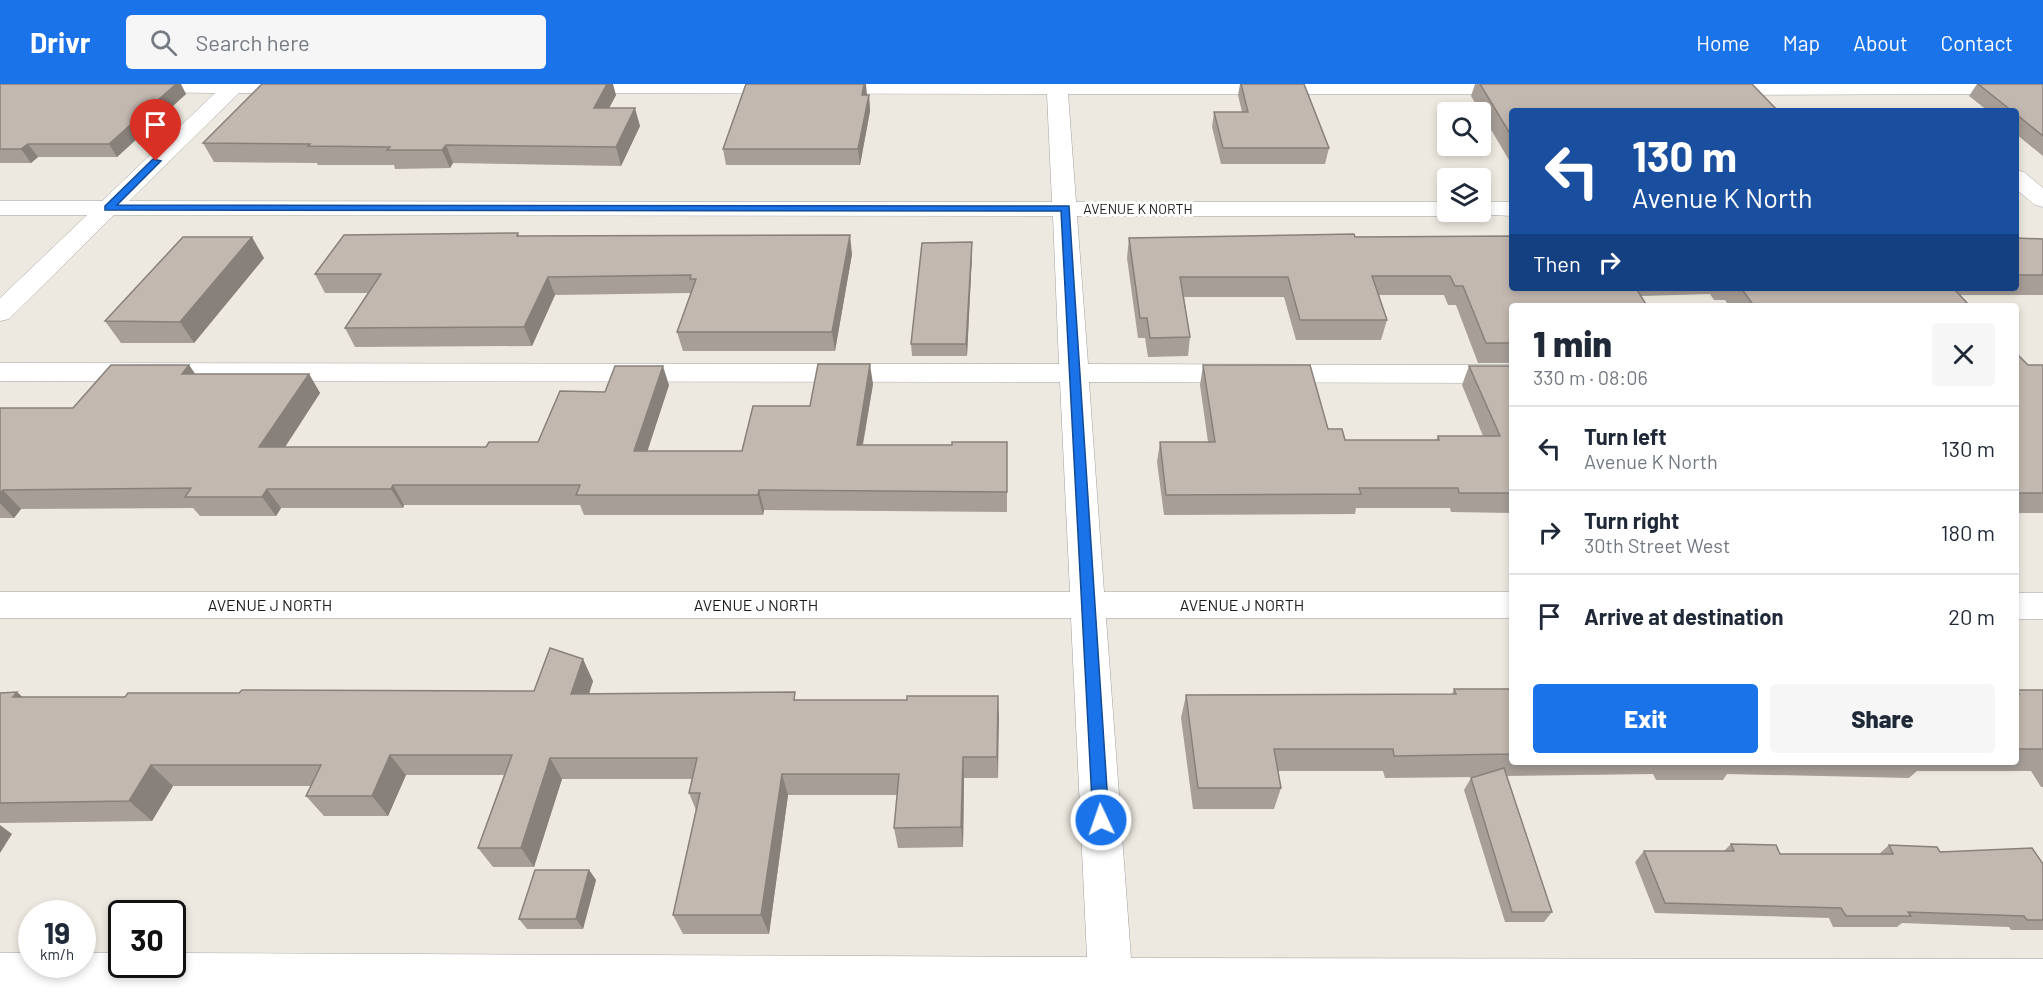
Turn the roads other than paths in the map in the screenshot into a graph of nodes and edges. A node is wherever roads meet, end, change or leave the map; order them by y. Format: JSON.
{"nodes":[{"id":1,"x":235,"y":85,"type":"edge"},
{"id":2,"x":117,"y":86,"type":"edge"},
{"id":3,"x":1057,"y":86,"type":"edge"},
{"id":4,"x":1907,"y":86,"type":"edge"},
{"id":5,"x":318,"y":87,"type":"edge"},
{"id":6,"x":545,"y":87,"type":"edge"},
{"id":7,"x":1543,"y":88,"type":"edge"},
{"id":8,"x":1697,"y":88,"type":"edge"},
{"id":9,"x":2043,"y":88,"type":"edge"},
{"id":10,"x":1933,"y":108,"type":"edge"},
{"id":11,"x":2019,"y":180,"type":"edge"},
{"id":12,"x":2043,"y":200,"type":"edge"},
{"id":13,"x":0,"y":208,"type":"edge"},
{"id":14,"x":108,"y":208,"type":"junction"},
{"id":15,"x":1065,"y":208,"type":"junction"},
{"id":16,"x":1437,"y":209,"type":"edge"},
{"id":17,"x":1491,"y":209,"type":"edge"},
{"id":18,"x":1509,"y":209,"type":"edge"},
{"id":19,"x":2019,"y":209,"type":"edge"},
{"id":20,"x":2043,"y":209,"type":"edge"},
{"id":21,"x":0,"y":313,"type":"edge"},
{"id":22,"x":0,"y":372,"type":"edge"},
{"id":23,"x":1075,"y":372,"type":"junction"},
{"id":24,"x":1509,"y":374,"type":"edge"},
{"id":25,"x":1088,"y":604,"type":"junction"},
{"id":26,"x":0,"y":605,"type":"edge"},
{"id":27,"x":1509,"y":605,"type":"edge"},
{"id":28,"x":2019,"y":606,"type":"edge"},
{"id":29,"x":2043,"y":606,"type":"edge"},
{"id":30,"x":0,"y":975,"type":"edge"},
{"id":31,"x":2043,"y":981,"type":"edge"},
{"id":32,"x":1111,"y":988,"type":"edge"}],
"edges":[{"from":1,"to":2,"type":"street"},
{"from":1,"to":5,"type":"street"},
{"from":1,"to":14,"type":"street"},
{"from":3,"to":6,"type":"street"},
{"from":3,"to":7,"type":"street"},
{"from":3,"to":15,"type":"street"},
{"from":4,"to":8,"type":"street"},
{"from":4,"to":9,"type":"street"},
{"from":4,"to":10,"type":"street"},
{"from":11,"to":12,"type":"street"},
{"from":13,"to":14,"type":"street","name":"AVENUE K NORTH"},
{"from":14,"to":15,"type":"street","name":"AVENUE K NORTH"},
{"from":14,"to":21,"type":"street"},
{"from":15,"to":16,"type":"street","name":"AVENUE K NORTH"},
{"from":15,"to":23,"type":"street"},
{"from":17,"to":18,"type":"street"},
{"from":19,"to":20,"type":"street"},
{"from":22,"to":23,"type":"street"},
{"from":23,"to":24,"type":"street"},
{"from":23,"to":25,"type":"street"},
{"from":25,"to":26,"type":"street","name":"AVENUE J NORTH"},
{"from":25,"to":27,"type":"street","name":"AVENUE J NORTH"},
{"from":25,"to":32,"type":"street"},
{"from":28,"to":29,"type":"street"},
{"from":30,"to":32,"type":"street"},
{"from":31,"to":32,"type":"street"}]}
